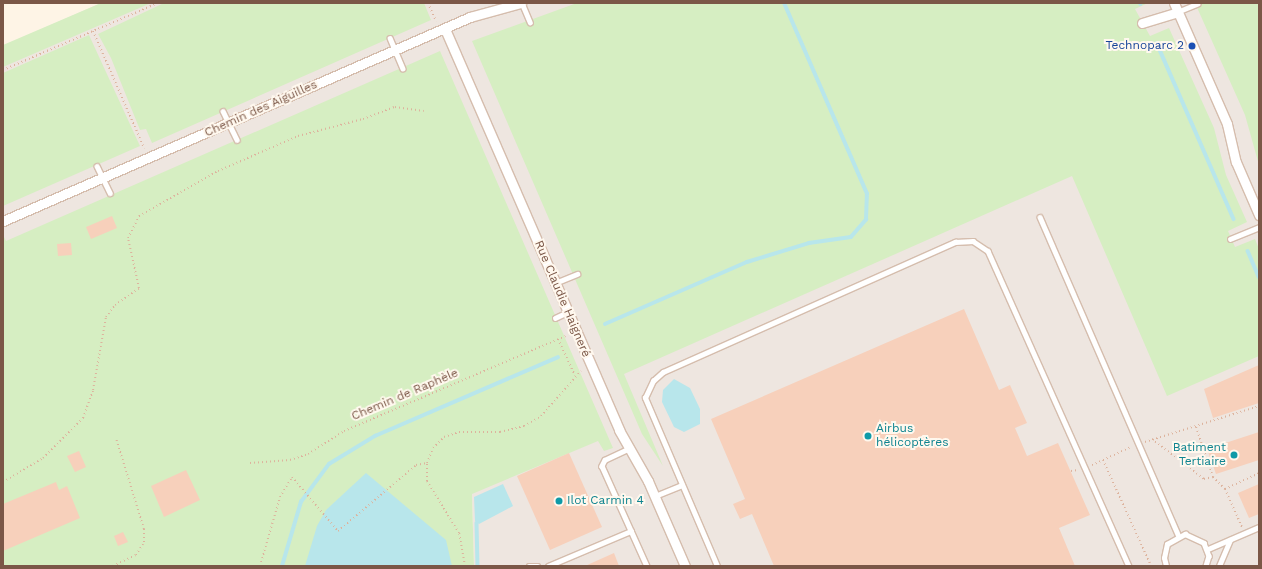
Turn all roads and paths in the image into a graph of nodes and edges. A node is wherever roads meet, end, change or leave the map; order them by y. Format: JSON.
{"nodes":[{"id":1,"x":158,"y":3,"type":"edge"},
{"id":2,"x":428,"y":3,"type":"edge"},
{"id":3,"x":521,"y":3,"type":"edge"},
{"id":4,"x":1197,"y":4,"type":"edge"},
{"id":5,"x":1175,"y":7,"type":"edge"},
{"id":6,"x":436,"y":21,"type":"dead end"},
{"id":7,"x":530,"y":22,"type":"dead end"},
{"id":8,"x":1142,"y":23,"type":"dead end"},
{"id":9,"x":445,"y":29,"type":"junction"},
{"id":10,"x":93,"y":31,"type":"junction"},
{"id":11,"x":390,"y":38,"type":"dead end"},
{"id":12,"x":395,"y":51,"type":"junction"},
{"id":13,"x":403,"y":68,"type":"dead end"},
{"id":14,"x":3,"y":70,"type":"edge"},
{"id":15,"x":424,"y":111,"type":"dead end"},
{"id":16,"x":223,"y":112,"type":"dead end"},
{"id":17,"x":228,"y":123,"type":"junction"},
{"id":18,"x":237,"y":140,"type":"dead end"},
{"id":19,"x":144,"y":148,"type":"dead end"},
{"id":20,"x":97,"y":166,"type":"dead end"},
{"id":21,"x":103,"y":178,"type":"junction"},
{"id":22,"x":110,"y":193,"type":"dead end"},
{"id":23,"x":1259,"y":215,"type":"edge"},
{"id":24,"x":1040,"y":217,"type":"dead end"},
{"id":25,"x":3,"y":222,"type":"edge"},
{"id":26,"x":1259,"y":227,"type":"edge"},
{"id":27,"x":1230,"y":239,"type":"dead end"},
{"id":28,"x":577,"y":274,"type":"dead end"},
{"id":29,"x":555,"y":283,"type":"junction"},
{"id":30,"x":568,"y":312,"type":"junction"},
{"id":31,"x":555,"y":318,"type":"dead end"},
{"id":32,"x":566,"y":336,"type":"dead end"},
{"id":33,"x":558,"y":339,"type":"junction"},
{"id":34,"x":581,"y":371,"type":"dead end"},
{"id":35,"x":575,"y":375,"type":"junction"},
{"id":36,"x":1259,"y":406,"type":"edge"},
{"id":37,"x":1196,"y":426,"type":"junction"},
{"id":38,"x":116,"y":438,"type":"dead end"},
{"id":39,"x":1152,"y":439,"type":"junction"},
{"id":40,"x":1139,"y":444,"type":"junction"},
{"id":41,"x":628,"y":449,"type":"junction"},
{"id":42,"x":1103,"y":460,"type":"junction"},
{"id":43,"x":250,"y":463,"type":"dead end"},
{"id":44,"x":427,"y":463,"type":"junction"},
{"id":45,"x":1085,"y":468,"type":"junction"},
{"id":46,"x":1071,"y":471,"type":"dead end"},
{"id":47,"x":1259,"y":473,"type":"edge"},
{"id":48,"x":1212,"y":477,"type":"junction"},
{"id":49,"x":3,"y":482,"type":"edge"},
{"id":50,"x":682,"y":485,"type":"junction"},
{"id":51,"x":1224,"y":488,"type":"junction"},
{"id":52,"x":655,"y":496,"type":"junction"},
{"id":53,"x":1259,"y":528,"type":"edge"},
{"id":54,"x":631,"y":531,"type":"junction"},
{"id":55,"x":1245,"y":534,"type":"junction"},
{"id":56,"x":1178,"y":535,"type":"junction"},
{"id":57,"x":1230,"y":540,"type":"junction"},
{"id":58,"x":1208,"y":549,"type":"junction"},
{"id":59,"x":113,"y":566,"type":"edge"},
{"id":60,"x":260,"y":566,"type":"edge"},
{"id":61,"x":465,"y":566,"type":"edge"},
{"id":62,"x":529,"y":566,"type":"edge"},
{"id":63,"x":538,"y":566,"type":"edge"},
{"id":64,"x":548,"y":566,"type":"edge"},
{"id":65,"x":647,"y":566,"type":"edge"},
{"id":66,"x":685,"y":566,"type":"edge"},
{"id":67,"x":717,"y":566,"type":"edge"},
{"id":68,"x":1129,"y":566,"type":"edge"},
{"id":69,"x":1150,"y":566,"type":"edge"},
{"id":70,"x":1166,"y":566,"type":"edge"},
{"id":71,"x":1206,"y":566,"type":"edge"},
{"id":72,"x":1219,"y":566,"type":"edge"}],
"edges":[{"from":1,"to":10,"type":"path"},
{"from":2,"to":6,"type":"path"},
{"from":3,"to":7,"type":"lane"},
{"from":3,"to":9,"type":"street","name":"Chemin des Aiguilles"},
{"from":4,"to":5,"type":"lane"},
{"from":5,"to":8,"type":"street"},
{"from":5,"to":23,"type":"street"},
{"from":9,"to":12,"type":"street","name":"Chemin des Aiguilles"},
{"from":9,"to":29,"type":"street","name":"Rue Claudie Haigneré"},
{"from":10,"to":14,"type":"path"},
{"from":10,"to":19,"type":"path"},
{"from":11,"to":12,"type":"lane"},
{"from":12,"to":13,"type":"lane"},
{"from":12,"to":17,"type":"street","name":"Chemin des Aiguilles"},
{"from":15,"to":49,"type":"path"},
{"from":16,"to":17,"type":"lane"},
{"from":17,"to":18,"type":"lane"},
{"from":17,"to":21,"type":"street","name":"Chemin des Aiguilles"},
{"from":20,"to":21,"type":"lane"},
{"from":21,"to":22,"type":"lane"},
{"from":21,"to":25,"type":"street","name":"Chemin des Aiguilles"},
{"from":24,"to":40,"type":"lane"},
{"from":26,"to":27,"type":"lane"},
{"from":28,"to":29,"type":"lane"},
{"from":29,"to":30,"type":"street","name":"Rue Claudie Haigneré"},
{"from":30,"to":31,"type":"lane"},
{"from":30,"to":41,"type":"street","name":"Rue Claudie Haigneré"},
{"from":32,"to":33,"type":"path","name":"Chemin de Raphèle"},
{"from":33,"to":35,"type":"path"},
{"from":33,"to":43,"type":"path","name":"Chemin de Raphèle"},
{"from":34,"to":35,"type":"path"},
{"from":35,"to":44,"type":"path"},
{"from":36,"to":37,"type":"path"},
{"from":37,"to":39,"type":"path"},
{"from":37,"to":48,"type":"path"},
{"from":38,"to":59,"type":"path"},
{"from":39,"to":40,"type":"path"},
{"from":39,"to":48,"type":"path"},
{"from":40,"to":42,"type":"path"},
{"from":40,"to":56,"type":"lane"},
{"from":41,"to":52,"type":"street","name":"Rue Claudie Haigneré"},
{"from":41,"to":54,"type":"lane"},
{"from":42,"to":45,"type":"path"},
{"from":42,"to":69,"type":"path"},
{"from":44,"to":60,"type":"path"},
{"from":44,"to":61,"type":"path"},
{"from":45,"to":46,"type":"path"},
{"from":45,"to":50,"type":"lane"},
{"from":45,"to":68,"type":"lane"},
{"from":47,"to":51,"type":"path"},
{"from":48,"to":51,"type":"path"},
{"from":50,"to":52,"type":"lane"},
{"from":50,"to":67,"type":"lane"},
{"from":51,"to":55,"type":"path"},
{"from":52,"to":66,"type":"street","name":"Rue Claudie Haigneré"},
{"from":53,"to":55,"type":"lane"},
{"from":54,"to":64,"type":"lane"},
{"from":54,"to":65,"type":"lane"},
{"from":55,"to":57,"type":"lane"},
{"from":56,"to":58,"type":"lane"},
{"from":56,"to":70,"type":"lane"},
{"from":57,"to":58,"type":"lane"},
{"from":57,"to":72,"type":"lane"},
{"from":58,"to":71,"type":"lane"},
{"from":62,"to":63,"type":"lane"}]}
